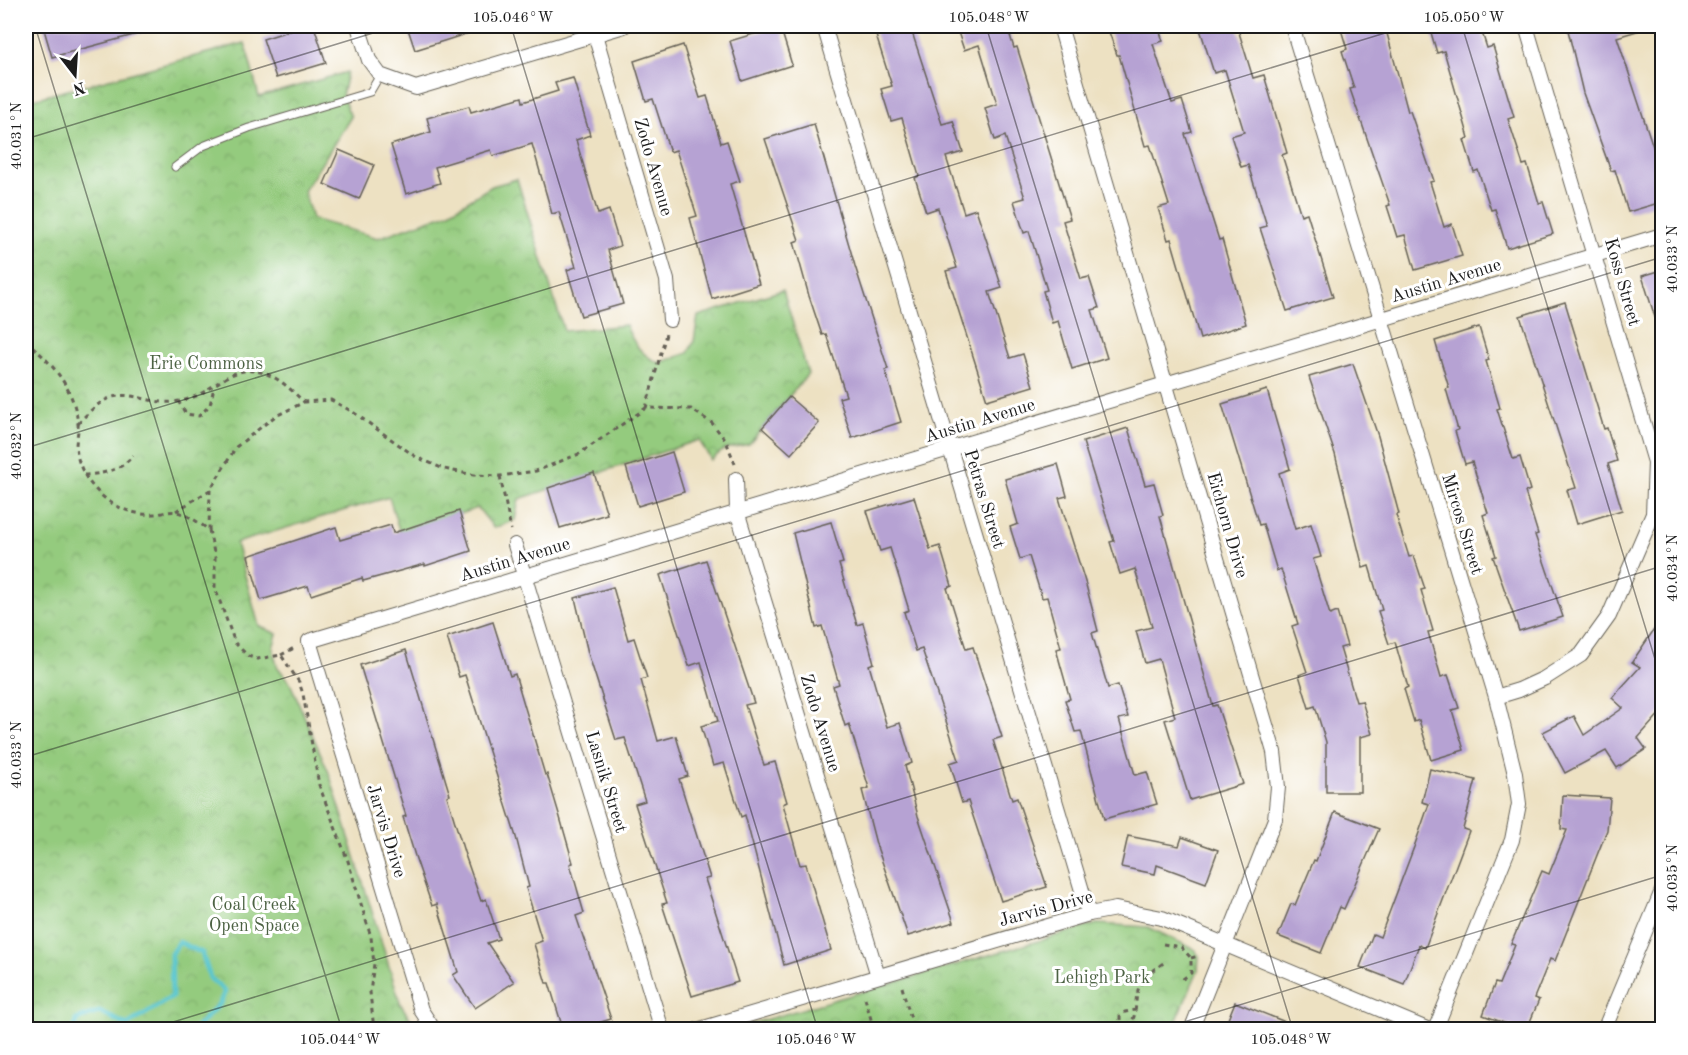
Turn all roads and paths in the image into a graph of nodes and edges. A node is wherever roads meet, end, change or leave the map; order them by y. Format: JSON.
{"nodes":[{"id":1,"x":358,"y":26,"type":"edge"},
{"id":2,"x":624,"y":26,"type":"edge"},
{"id":3,"x":824,"y":26,"type":"edge"},
{"id":4,"x":1060,"y":26,"type":"edge"},
{"id":5,"x":1292,"y":26,"type":"edge"},
{"id":6,"x":1526,"y":26,"type":"edge"},
{"id":7,"x":594,"y":30,"type":"edge"},
{"id":8,"x":380,"y":75,"type":"junction"},
{"id":9,"x":175,"y":167,"type":"dead end"},
{"id":10,"x":1662,"y":236,"type":"edge"},
{"id":11,"x":1596,"y":256,"type":"junction"},
{"id":12,"x":1381,"y":319,"type":"junction"},
{"id":13,"x":670,"y":320,"type":"joint"},
{"id":14,"x":26,"y":343,"type":"edge"},
{"id":15,"x":1167,"y":383,"type":"junction"},
{"id":16,"x":214,"y":387,"type":"junction"},
{"id":17,"x":178,"y":401,"type":"junction"},
{"id":18,"x":304,"y":402,"type":"junction"},
{"id":19,"x":646,"y":408,"type":"junction"},
{"id":20,"x":78,"y":424,"type":"junction"},
{"id":21,"x":951,"y":448,"type":"junction"},
{"id":22,"x":133,"y":455,"type":"dead end"},
{"id":23,"x":84,"y":475,"type":"junction"},
{"id":24,"x":500,"y":476,"type":"junction"},
{"id":25,"x":736,"y":479,"type":"joint"},
{"id":26,"x":210,"y":490,"type":"junction"},
{"id":27,"x":175,"y":511,"type":"junction"},
{"id":28,"x":737,"y":511,"type":"junction"},
{"id":29,"x":209,"y":530,"type":"junction"},
{"id":30,"x":515,"y":545,"type":"joint"},
{"id":31,"x":525,"y":575,"type":"junction"},
{"id":32,"x":309,"y":641,"type":"joint"},
{"id":33,"x":1496,"y":697,"type":"junction"},
{"id":34,"x":1661,"y":901,"type":"edge"},
{"id":35,"x":1089,"y":914,"type":"junction"},
{"id":36,"x":1163,"y":944,"type":"dead end"},
{"id":37,"x":1227,"y":945,"type":"junction"},
{"id":38,"x":1199,"y":956,"type":"dead end"},
{"id":39,"x":1191,"y":958,"type":"junction"},
{"id":40,"x":1165,"y":962,"type":"dead end"},
{"id":41,"x":878,"y":976,"type":"junction"},
{"id":42,"x":1180,"y":981,"type":"dead end"},
{"id":43,"x":902,"y":987,"type":"dead end"},
{"id":44,"x":865,"y":998,"type":"dead end"},
{"id":45,"x":1136,"y":1010,"type":"junction"},
{"id":46,"x":374,"y":1029,"type":"edge"},
{"id":47,"x":434,"y":1029,"type":"edge"},
{"id":48,"x":662,"y":1029,"type":"edge"},
{"id":49,"x":697,"y":1029,"type":"edge"},
{"id":50,"x":874,"y":1029,"type":"edge"},
{"id":51,"x":914,"y":1029,"type":"edge"},
{"id":52,"x":1120,"y":1029,"type":"edge"},
{"id":53,"x":1191,"y":1029,"type":"edge"},
{"id":54,"x":1429,"y":1029,"type":"edge"},
{"id":55,"x":1435,"y":1029,"type":"edge"},
{"id":56,"x":1604,"y":1029,"type":"edge"}],
"edges":[{"from":1,"to":8,"type":"street"},
{"from":2,"to":7,"type":"street"},
{"from":3,"to":21,"type":"street","name":"Petras Street"},
{"from":4,"to":15,"type":"street","name":"Eichorn Drive"},
{"from":5,"to":12,"type":"street","name":"Mircos Street"},
{"from":6,"to":11,"type":"street","name":"Koss Street"},
{"from":7,"to":8,"type":"street"},
{"from":7,"to":13,"type":"street","name":"Zodo Avenue"},
{"from":8,"to":9,"type":"lane"},
{"from":10,"to":11,"type":"street","name":"Austin Avenue"},
{"from":11,"to":12,"type":"street","name":"Austin Avenue"},
{"from":11,"to":33,"type":"street","name":"Koss Street"},
{"from":12,"to":15,"type":"street","name":"Austin Avenue"},
{"from":12,"to":33,"type":"street","name":"Mircos Street"},
{"from":13,"to":19,"type":"path"},
{"from":14,"to":20,"type":"path"},
{"from":15,"to":21,"type":"street","name":"Austin Avenue"},
{"from":15,"to":37,"type":"street","name":"Eichorn Drive"},
{"from":16,"to":17,"type":"path"},
{"from":16,"to":17,"type":"path"},
{"from":16,"to":18,"type":"path"},
{"from":17,"to":20,"type":"path"},
{"from":18,"to":24,"type":"path"},
{"from":18,"to":26,"type":"path"},
{"from":19,"to":24,"type":"path"},
{"from":19,"to":25,"type":"path"},
{"from":20,"to":23,"type":"path"},
{"from":21,"to":28,"type":"street","name":"Austin Avenue"},
{"from":21,"to":35,"type":"street","name":"Petras Street"},
{"from":22,"to":23,"type":"path"},
{"from":23,"to":27,"type":"path"},
{"from":24,"to":30,"type":"path"},
{"from":25,"to":28,"type":"street","name":"Zodo Avenue"},
{"from":26,"to":27,"type":"path"},
{"from":26,"to":29,"type":"path"},
{"from":27,"to":29,"type":"path"},
{"from":28,"to":31,"type":"street","name":"Austin Avenue"},
{"from":28,"to":41,"type":"street","name":"Zodo Avenue"},
{"from":29,"to":46,"type":"path"},
{"from":30,"to":31,"type":"street","name":"Lasnik Street"},
{"from":31,"to":32,"type":"street","name":"Austin Avenue"},
{"from":31,"to":48,"type":"street","name":"Lasnik Street"},
{"from":32,"to":47,"type":"street","name":"Jarvis Drive"},
{"from":33,"to":55,"type":"street","name":"Mircos Street"},
{"from":34,"to":56,"type":"street"},
{"from":35,"to":37,"type":"street","name":"Jarvis Drive"},
{"from":35,"to":41,"type":"street","name":"Jarvis Drive"},
{"from":36,"to":39,"type":"path"},
{"from":37,"to":53,"type":"street","name":"Eichorn Drive"},
{"from":37,"to":54,"type":"street","name":"Jarvis Drive"},
{"from":38,"to":39,"type":"path"},
{"from":39,"to":42,"type":"path"},
{"from":40,"to":45,"type":"path"},
{"from":41,"to":49,"type":"street","name":"Jarvis Drive"},
{"from":43,"to":51,"type":"path"},
{"from":44,"to":50,"type":"path"},
{"from":45,"to":52,"type":"path"},
{"from":45,"to":52,"type":"path"}]}
